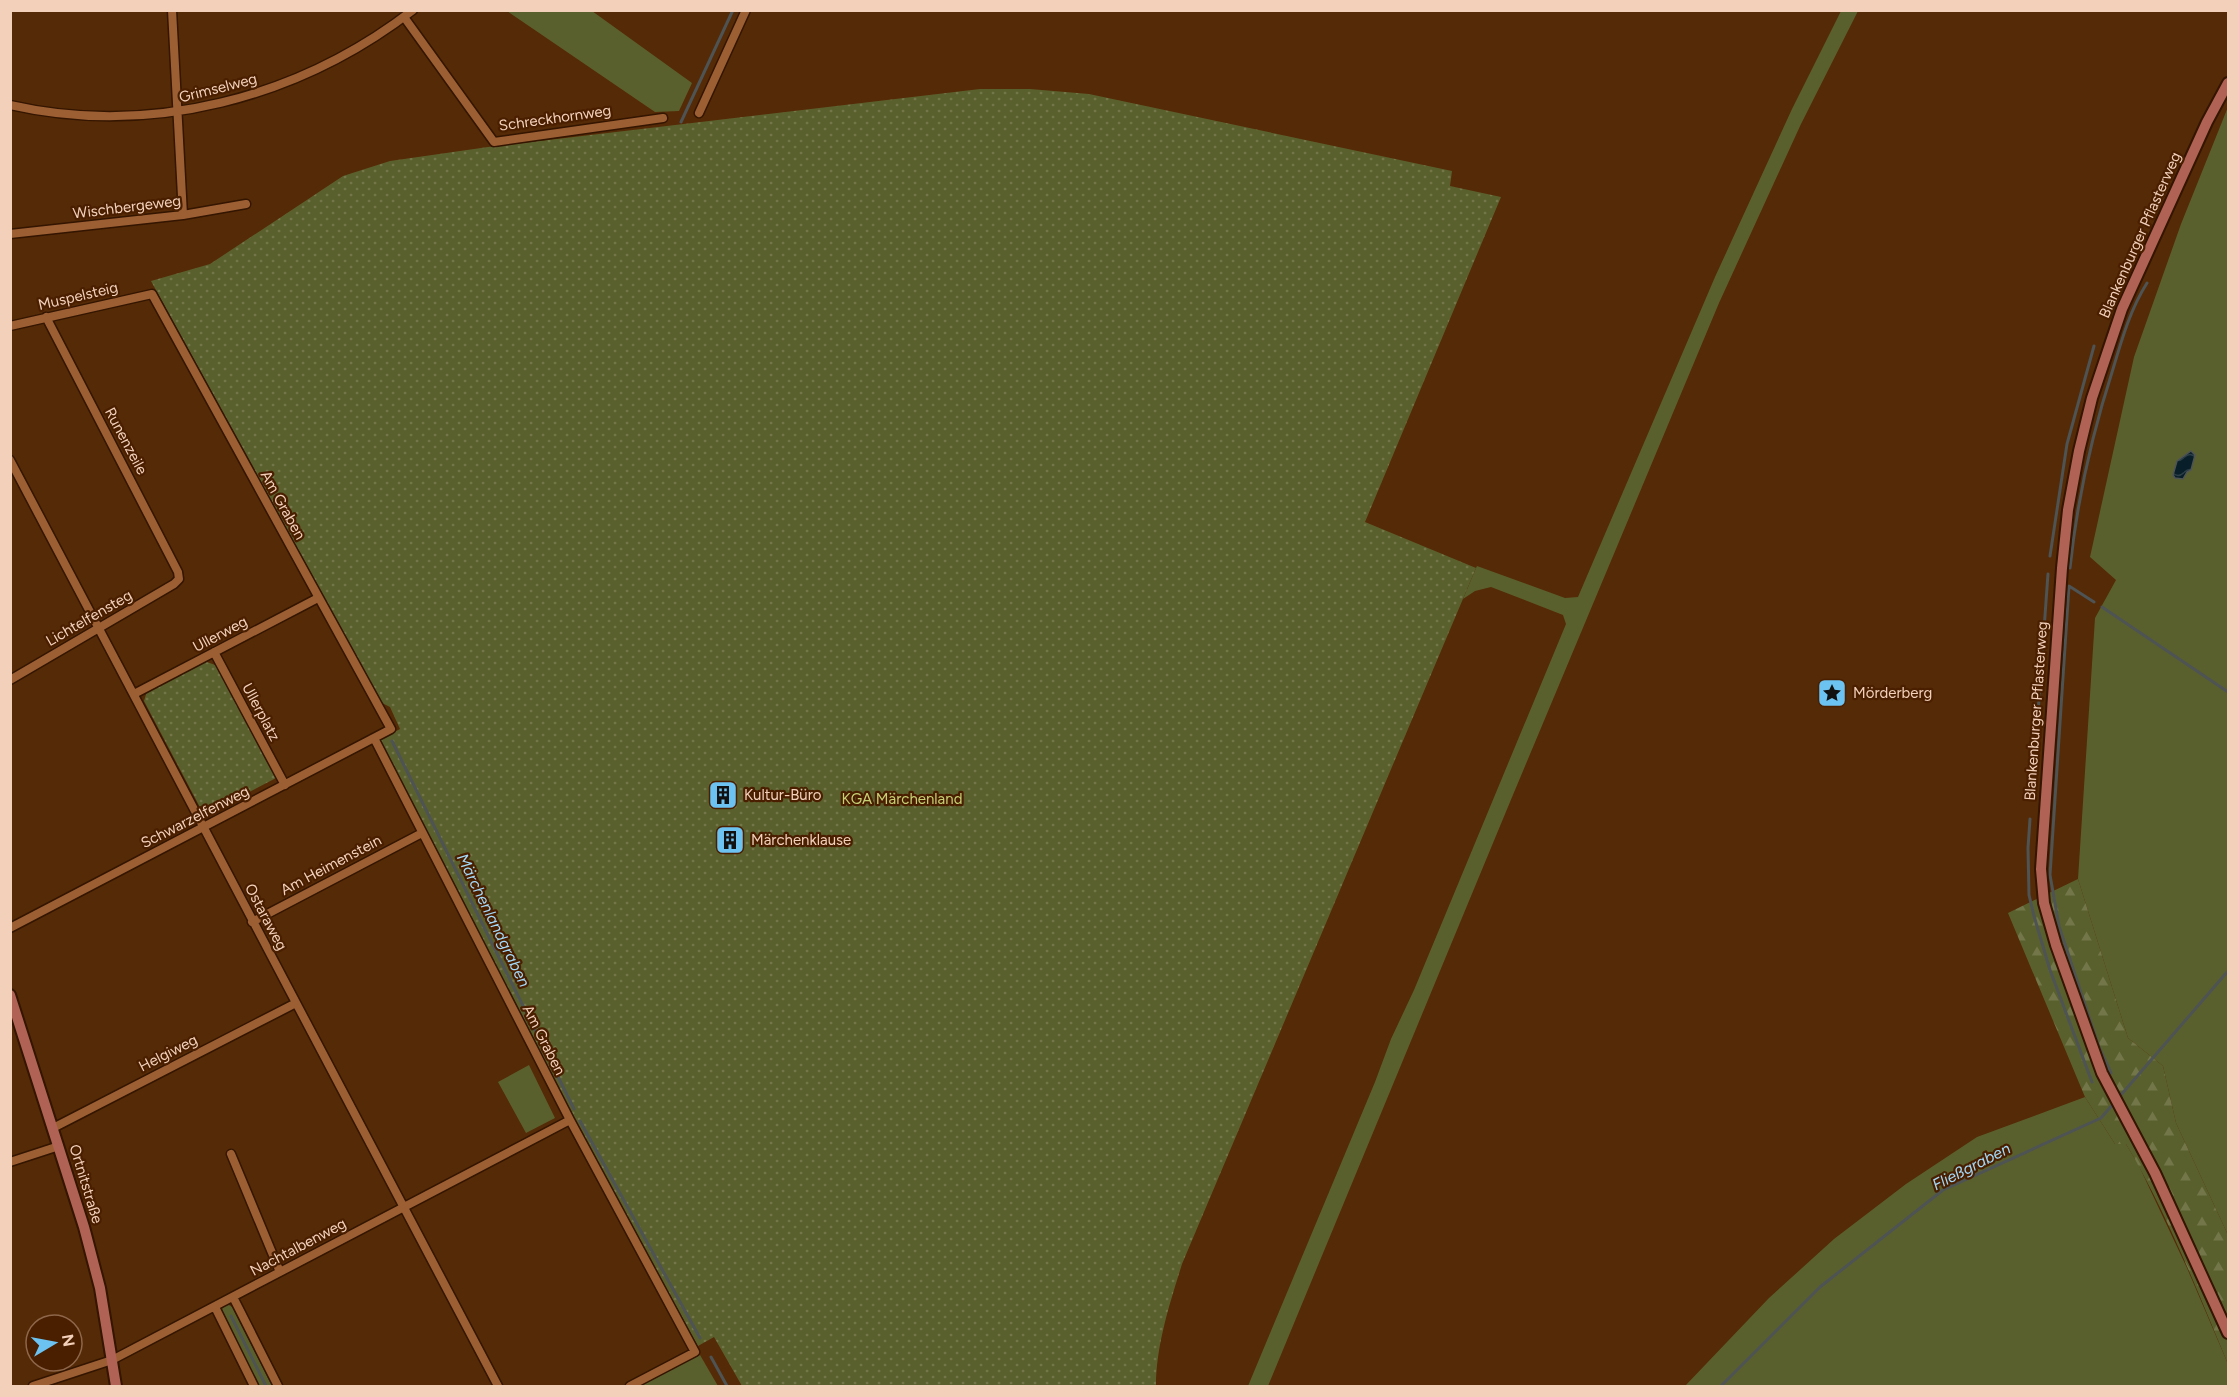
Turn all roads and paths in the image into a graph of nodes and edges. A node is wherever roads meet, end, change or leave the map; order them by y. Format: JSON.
{"nodes":[{"id":1,"x":172,"y":10,"type":"edge"},
{"id":2,"x":413,"y":10,"type":"edge"},
{"id":3,"x":746,"y":10,"type":"edge"},
{"id":4,"x":404,"y":17,"type":"junction"},
{"id":5,"x":2229,"y":83,"type":"edge"},
{"id":6,"x":10,"y":105,"type":"edge"},
{"id":7,"x":178,"y":112,"type":"junction"},
{"id":8,"x":699,"y":113,"type":"dead end"},
{"id":9,"x":663,"y":118,"type":"dead end"},
{"id":10,"x":246,"y":204,"type":"dead end"},
{"id":11,"x":183,"y":215,"type":"junction"},
{"id":12,"x":10,"y":234,"type":"edge"},
{"id":13,"x":152,"y":294,"type":"joint"},
{"id":14,"x":46,"y":317,"type":"junction"},
{"id":15,"x":10,"y":326,"type":"edge"},
{"id":16,"x":10,"y":460,"type":"edge"},
{"id":17,"x":179,"y":579,"type":"joint"},
{"id":18,"x":318,"y":597,"type":"junction"},
{"id":19,"x":99,"y":628,"type":"junction"},
{"id":20,"x":214,"y":652,"type":"junction"},
{"id":21,"x":10,"y":680,"type":"edge"},
{"id":22,"x":134,"y":694,"type":"junction"},
{"id":23,"x":391,"y":729,"type":"joint"},
{"id":24,"x":374,"y":738,"type":"junction"},
{"id":25,"x":285,"y":785,"type":"junction"},
{"id":26,"x":204,"y":827,"type":"junction"},
{"id":27,"x":422,"y":832,"type":"junction"},
{"id":28,"x":252,"y":922,"type":"junction"},
{"id":29,"x":10,"y":928,"type":"edge"},
{"id":30,"x":10,"y":995,"type":"edge"},
{"id":31,"x":296,"y":1003,"type":"junction"},
{"id":32,"x":570,"y":1120,"type":"junction"},
{"id":33,"x":53,"y":1128,"type":"junction"},
{"id":34,"x":59,"y":1146,"type":"junction"},
{"id":35,"x":231,"y":1154,"type":"dead end"},
{"id":36,"x":10,"y":1162,"type":"edge"},
{"id":37,"x":404,"y":1206,"type":"junction"},
{"id":38,"x":280,"y":1272,"type":"junction"},
{"id":39,"x":233,"y":1298,"type":"junction"},
{"id":40,"x":215,"y":1307,"type":"junction"},
{"id":41,"x":2229,"y":1333,"type":"edge"},
{"id":42,"x":112,"y":1360,"type":"junction"},
{"id":43,"x":33,"y":1386,"type":"edge"},
{"id":44,"x":116,"y":1386,"type":"edge"},
{"id":45,"x":254,"y":1386,"type":"edge"},
{"id":46,"x":278,"y":1386,"type":"edge"},
{"id":47,"x":498,"y":1386,"type":"edge"},
{"id":48,"x":630,"y":1386,"type":"edge"}],
"edges":[{"from":1,"to":7,"type":"street"},
{"from":2,"to":4,"type":"street","name":"Grimselweg"},
{"from":3,"to":8,"type":"street"},
{"from":4,"to":7,"type":"street","name":"Grimselweg"},
{"from":4,"to":9,"type":"street","name":"Schreckhornweg"},
{"from":5,"to":41,"type":"main road","name":"Blankenburger Pflasterweg"},
{"from":6,"to":7,"type":"street","name":"Grimselweg"},
{"from":7,"to":11,"type":"street"},
{"from":10,"to":11,"type":"street","name":"Wischbergeweg"},
{"from":11,"to":12,"type":"street","name":"Wischbergeweg"},
{"from":13,"to":14,"type":"street","name":"Muspelsteig"},
{"from":13,"to":18,"type":"street","name":"Am Graben"},
{"from":14,"to":15,"type":"street","name":"Muspelsteig"},
{"from":14,"to":17,"type":"street","name":"Runenzeile"},
{"from":16,"to":19,"type":"street","name":"Ostaraweg"},
{"from":17,"to":19,"type":"street","name":"Lichtelfensteg"},
{"from":18,"to":20,"type":"street","name":"Ullerweg"},
{"from":18,"to":23,"type":"street","name":"Am Graben"},
{"from":19,"to":21,"type":"street","name":"Lichtelfensteg"},
{"from":19,"to":22,"type":"street","name":"Ostaraweg"},
{"from":20,"to":22,"type":"street","name":"Ullerweg"},
{"from":20,"to":25,"type":"street","name":"Ullerplatz"},
{"from":22,"to":26,"type":"street","name":"Ostaraweg"},
{"from":23,"to":24,"type":"street","name":"Schwarzelfenweg"},
{"from":24,"to":25,"type":"street","name":"Schwarzelfenweg"},
{"from":24,"to":27,"type":"street","name":"Am Graben"},
{"from":25,"to":26,"type":"street","name":"Schwarzelfenweg"},
{"from":26,"to":28,"type":"street","name":"Ostaraweg"},
{"from":26,"to":29,"type":"street","name":"Schwarzelfenweg"},
{"from":27,"to":28,"type":"street","name":"Am Heimenstein"},
{"from":27,"to":32,"type":"street","name":"Am Graben"},
{"from":28,"to":31,"type":"street","name":"Ostaraweg"},
{"from":30,"to":33,"type":"main road","name":"Ortnitstraße"},
{"from":31,"to":33,"type":"street","name":"Helgiweg"},
{"from":31,"to":37,"type":"street","name":"Ostaraweg"},
{"from":32,"to":37,"type":"street","name":"Nachtalbenweg"},
{"from":32,"to":48,"type":"street","name":"Am Graben"},
{"from":33,"to":34,"type":"main road","name":"Ortnitstraße"},
{"from":34,"to":36,"type":"street"},
{"from":34,"to":42,"type":"main road","name":"Ortnitstraße"},
{"from":35,"to":38,"type":"street"},
{"from":37,"to":38,"type":"street","name":"Nachtalbenweg"},
{"from":37,"to":47,"type":"street","name":"Ostaraweg"},
{"from":38,"to":39,"type":"street","name":"Nachtalbenweg"},
{"from":39,"to":40,"type":"street","name":"Nachtalbenweg"},
{"from":39,"to":46,"type":"street"},
{"from":40,"to":42,"type":"street","name":"Nachtalbenweg"},
{"from":40,"to":45,"type":"street"},
{"from":42,"to":43,"type":"street","name":"Nachtalbenweg"},
{"from":42,"to":44,"type":"main road","name":"Ortnitstraße"}]}
